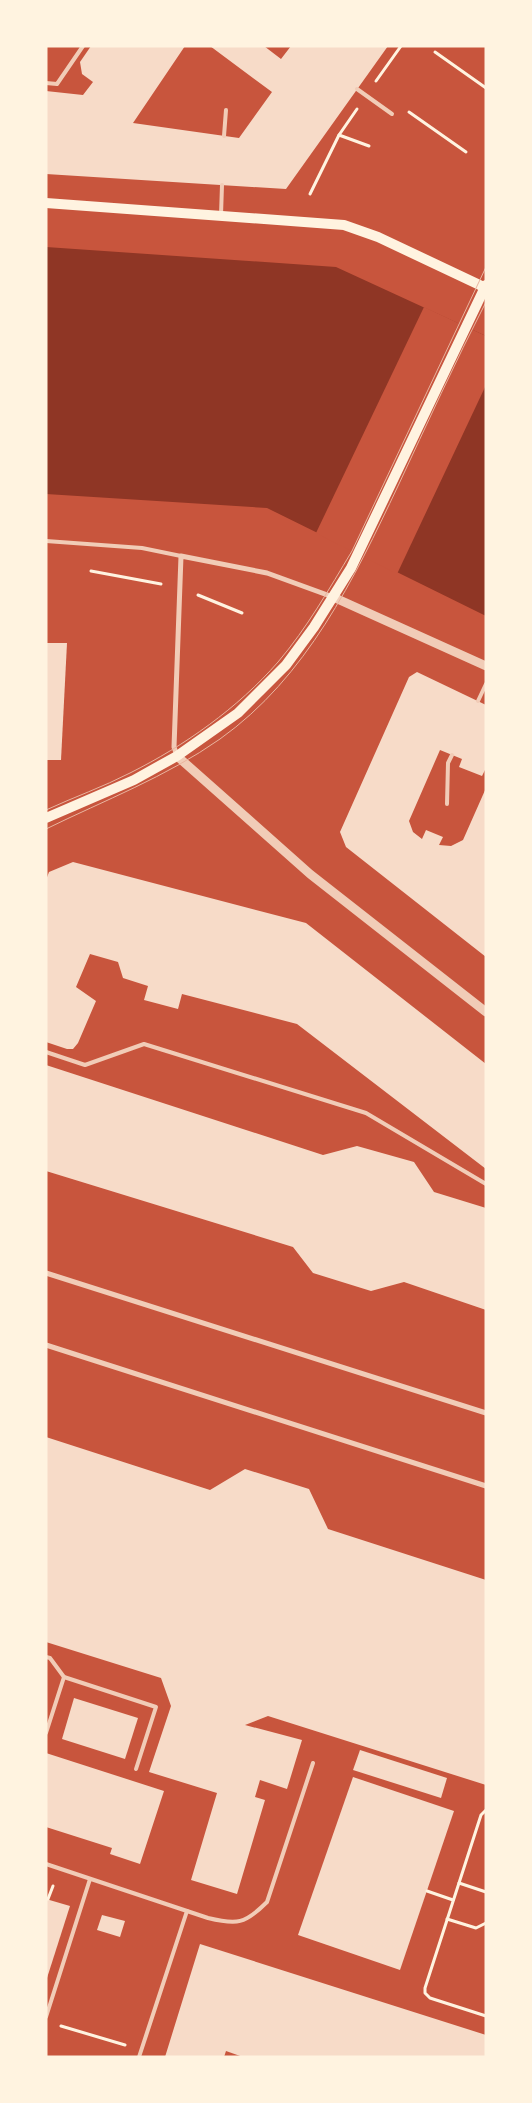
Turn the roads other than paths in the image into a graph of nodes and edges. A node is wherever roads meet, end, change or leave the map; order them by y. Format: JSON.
{"nodes":[{"id":1,"x":83,"y":46,"type":"edge"},
{"id":2,"x":46,"y":84,"type":"edge"},
{"id":3,"x":357,"y":89,"type":"dead end"},
{"id":4,"x":226,"y":110,"type":"dead end"},
{"id":5,"x":392,"y":114,"type":"dead end"},
{"id":6,"x":224,"y":136,"type":"dead end"},
{"id":7,"x":222,"y":185,"type":"dead end"},
{"id":8,"x":46,"y":203,"type":"edge"},
{"id":9,"x":221,"y":215,"type":"junction"},
{"id":10,"x":485,"y":287,"type":"edge"},
{"id":11,"x":46,"y":541,"type":"edge"},
{"id":12,"x":181,"y":556,"type":"junction"},
{"id":13,"x":333,"y":597,"type":"junction"},
{"id":14,"x":486,"y":666,"type":"edge"},
{"id":15,"x":486,"y":684,"type":"edge"},
{"id":16,"x":478,"y":701,"type":"dead end"},
{"id":17,"x":452,"y":755,"type":"dead end"},
{"id":18,"x":177,"y":756,"type":"junction"},
{"id":19,"x":447,"y":804,"type":"dead end"},
{"id":20,"x":46,"y":818,"type":"edge"},
{"id":21,"x":486,"y":1012,"type":"edge"},
{"id":22,"x":46,"y":1052,"type":"edge"},
{"id":23,"x":486,"y":1184,"type":"edge"},
{"id":24,"x":46,"y":1273,"type":"edge"},
{"id":25,"x":46,"y":1345,"type":"edge"},
{"id":26,"x":486,"y":1413,"type":"edge"},
{"id":27,"x":486,"y":1486,"type":"edge"},
{"id":28,"x":46,"y":1657,"type":"edge"},
{"id":29,"x":64,"y":1677,"type":"junction"},
{"id":30,"x":46,"y":1733,"type":"edge"},
{"id":31,"x":313,"y":1763,"type":"dead end"},
{"id":32,"x":136,"y":1769,"type":"dead end"},
{"id":33,"x":46,"y":1864,"type":"edge"},
{"id":34,"x":90,"y":1879,"type":"junction"},
{"id":35,"x":187,"y":1911,"type":"junction"},
{"id":36,"x":46,"y":2017,"type":"edge"},
{"id":37,"x":139,"y":2057,"type":"edge"}],
"edges":[{"from":1,"to":2,"type":"lane"},
{"from":3,"to":5,"type":"lane"},
{"from":4,"to":6,"type":"lane"},
{"from":7,"to":9,"type":"lane"},
{"from":8,"to":9,"type":"main road"},
{"from":9,"to":10,"type":"main road"},
{"from":10,"to":13,"type":"main road"},
{"from":11,"to":12,"type":"lane"},
{"from":12,"to":13,"type":"street"},
{"from":12,"to":18,"type":"street"},
{"from":13,"to":14,"type":"street"},
{"from":13,"to":18,"type":"main road"},
{"from":15,"to":16,"type":"lane"},
{"from":17,"to":19,"type":"lane"},
{"from":18,"to":20,"type":"main road"},
{"from":18,"to":21,"type":"street"},
{"from":22,"to":23,"type":"lane"},
{"from":24,"to":26,"type":"street"},
{"from":25,"to":27,"type":"street"},
{"from":28,"to":29,"type":"lane"},
{"from":29,"to":30,"type":"lane"},
{"from":29,"to":32,"type":"lane"},
{"from":31,"to":35,"type":"lane"},
{"from":33,"to":34,"type":"lane"},
{"from":34,"to":35,"type":"lane"},
{"from":34,"to":36,"type":"lane"},
{"from":35,"to":37,"type":"lane"}]}
